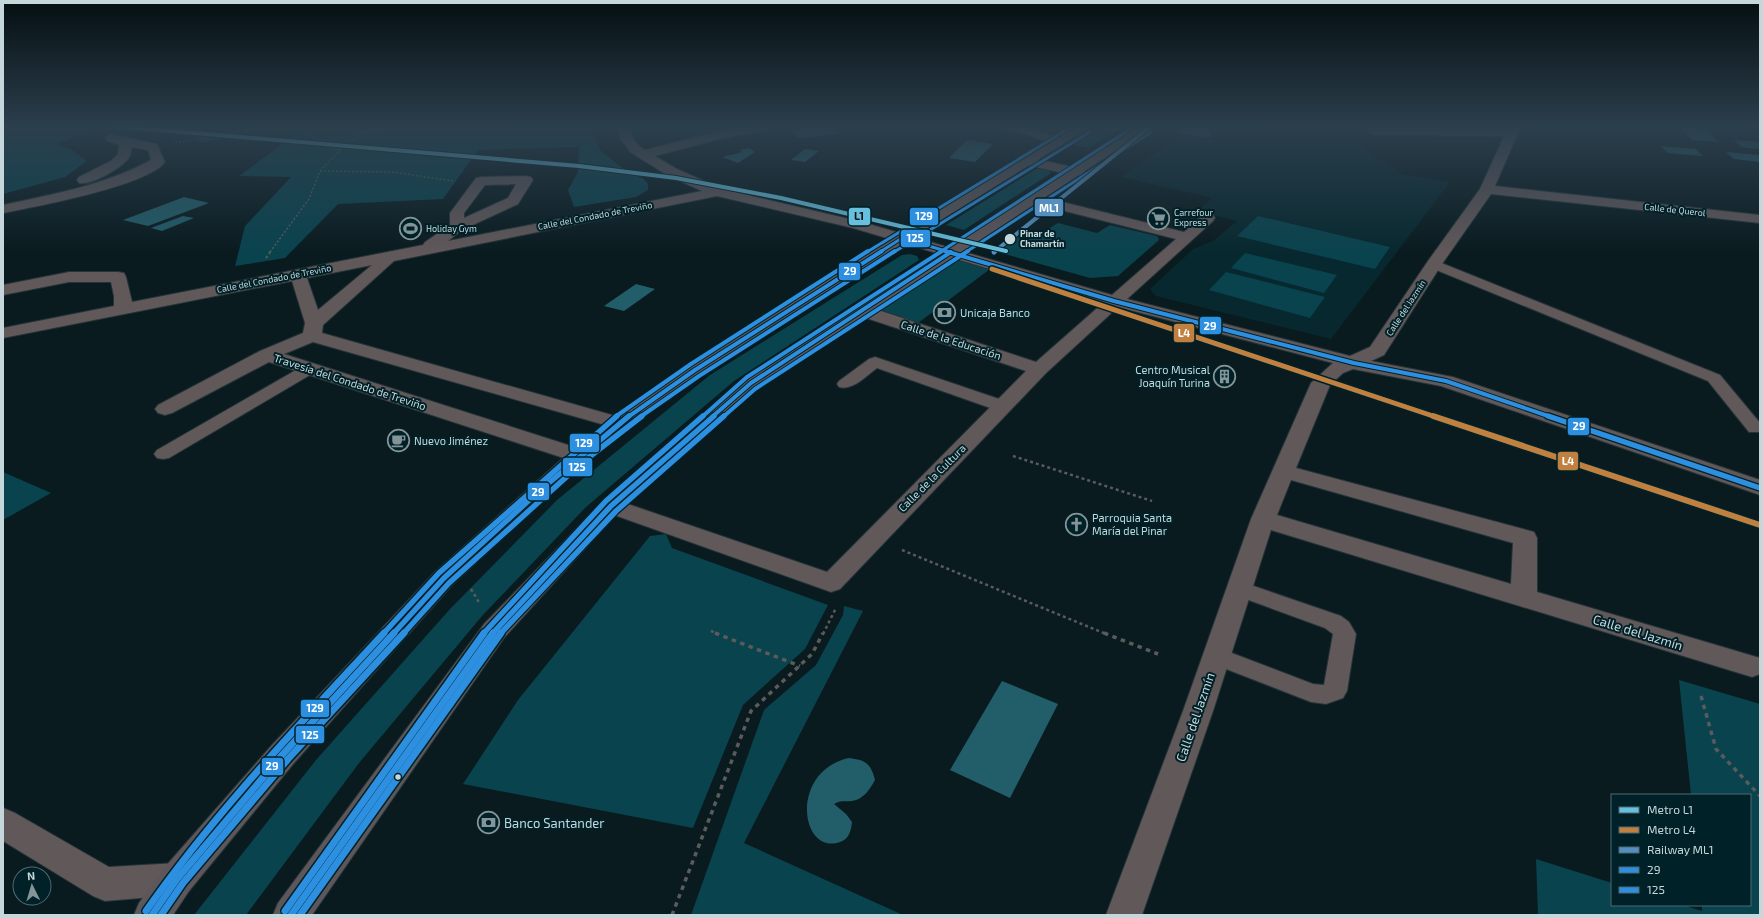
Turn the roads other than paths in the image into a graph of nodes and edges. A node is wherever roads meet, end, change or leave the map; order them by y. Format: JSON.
{"nodes":[{"id":1,"x":106,"y":169,"type":"edge"},
{"id":2,"x":147,"y":169,"type":"edge"},
{"id":3,"x":667,"y":169,"type":"edge"},
{"id":4,"x":1014,"y":169,"type":"edge"},
{"id":5,"x":1063,"y":169,"type":"edge"},
{"id":6,"x":1082,"y":169,"type":"edge"},
{"id":7,"x":1496,"y":169,"type":"edge"},
{"id":8,"x":1077,"y":172,"type":"junction"},
{"id":9,"x":1487,"y":189,"type":"junction"},
{"id":10,"x":1620,"y":190,"type":"dead end"},
{"id":11,"x":717,"y":192,"type":"junction"},
{"id":12,"x":1034,"y":199,"type":"junction"},
{"id":13,"x":1590,"y":201,"type":"junction"},
{"id":14,"x":3,"y":209,"type":"edge"},
{"id":15,"x":1208,"y":218,"type":"dead end"},
{"id":16,"x":1760,"y":219,"type":"edge"},
{"id":17,"x":456,"y":227,"type":"junction"},
{"id":18,"x":1187,"y":236,"type":"junction"},
{"id":19,"x":902,"y":238,"type":"junction"},
{"id":20,"x":426,"y":250,"type":"junction"},
{"id":21,"x":951,"y":252,"type":"junction"},
{"id":22,"x":387,"y":257,"type":"junction"},
{"id":23,"x":1434,"y":264,"type":"junction"},
{"id":24,"x":298,"y":275,"type":"junction"},
{"id":25,"x":3,"y":290,"type":"edge"},
{"id":26,"x":1114,"y":301,"type":"junction"},
{"id":27,"x":123,"y":310,"type":"junction"},
{"id":28,"x":863,"y":311,"type":"junction"},
{"id":29,"x":313,"y":329,"type":"junction"},
{"id":30,"x":3,"y":333,"type":"edge"},
{"id":31,"x":267,"y":355,"type":"junction"},
{"id":32,"x":1354,"y":363,"type":"junction"},
{"id":33,"x":309,"y":369,"type":"junction"},
{"id":34,"x":1039,"y":369,"type":"junction"},
{"id":35,"x":845,"y":384,"type":"dead end"},
{"id":36,"x":1002,"y":406,"type":"junction"},
{"id":37,"x":165,"y":409,"type":"dead end"},
{"id":38,"x":619,"y":423,"type":"junction"},
{"id":39,"x":1755,"y":428,"type":"dead end"},
{"id":40,"x":163,"y":454,"type":"dead end"},
{"id":41,"x":579,"y":456,"type":"junction"},
{"id":42,"x":1283,"y":471,"type":"junction"},
{"id":43,"x":1760,"y":488,"type":"edge"},
{"id":44,"x":610,"y":506,"type":"junction"},
{"id":45,"x":1263,"y":519,"type":"junction"},
{"id":46,"x":1239,"y":589,"type":"junction"},
{"id":47,"x":1524,"y":598,"type":"junction"},
{"id":48,"x":1216,"y":656,"type":"junction"},
{"id":49,"x":1752,"y":666,"type":"dead end"},
{"id":50,"x":3,"y":823,"type":"edge"},
{"id":51,"x":177,"y":879,"type":"junction"},
{"id":52,"x":152,"y":915,"type":"edge"},
{"id":53,"x":291,"y":915,"type":"edge"},
{"id":54,"x":1124,"y":915,"type":"edge"}],
"edges":[{"from":1,"to":14,"type":"street"},
{"from":2,"to":14,"type":"street"},
{"from":3,"to":11,"type":"street"},
{"from":4,"to":19,"type":"main road"},
{"from":5,"to":8,"type":"street"},
{"from":6,"to":8,"type":"main road"},
{"from":7,"to":9,"type":"street","name":"Calle del Jazmín"},
{"from":8,"to":12,"type":"main road"},
{"from":9,"to":13,"type":"street","name":"Calle de Querol"},
{"from":9,"to":23,"type":"street","name":"Calle del Jazmín"},
{"from":10,"to":13,"type":"street","name":"Calle de Querol"},
{"from":11,"to":19,"type":"street"},
{"from":11,"to":20,"type":"street","name":"Calle del Condado de Treviño"},
{"from":12,"to":18,"type":"street"},
{"from":12,"to":21,"type":"main road"},
{"from":13,"to":16,"type":"street","name":"Calle de Querol"},
{"from":15,"to":18,"type":"street","name":"Calle de la Cultura"},
{"from":17,"to":17,"type":"street","name":"Calle del Condado de Treviño"},
{"from":17,"to":20,"type":"street","name":"Calle del Condado de Treviño"},
{"from":18,"to":26,"type":"street","name":"Calle de la Cultura"},
{"from":19,"to":21,"type":"street"},
{"from":19,"to":38,"type":"main road"},
{"from":20,"to":22,"type":"street","name":"Calle del Condado de Treviño"},
{"from":21,"to":26,"type":"street"},
{"from":21,"to":28,"type":"main road"},
{"from":22,"to":24,"type":"street","name":"Calle del Condado de Treviño"},
{"from":22,"to":29,"type":"street","name":"Travesía del Condado de Treviño"},
{"from":23,"to":32,"type":"street","name":"Calle del Jazmín"},
{"from":23,"to":39,"type":"lane"},
{"from":24,"to":27,"type":"street","name":"Calle del Condado de Treviño"},
{"from":24,"to":29,"type":"street"},
{"from":25,"to":27,"type":"street"},
{"from":26,"to":32,"type":"street"},
{"from":26,"to":34,"type":"street","name":"Calle de la Cultura"},
{"from":27,"to":30,"type":"street","name":"Calle del Condado de Treviño"},
{"from":28,"to":34,"type":"street","name":"Calle de la Educación"},
{"from":28,"to":44,"type":"main road"},
{"from":29,"to":31,"type":"street","name":"Travesía del Condado de Treviño"},
{"from":29,"to":38,"type":"street"},
{"from":31,"to":33,"type":"street","name":"Travesía del Condado de Treviño"},
{"from":31,"to":37,"type":"street"},
{"from":32,"to":42,"type":"street","name":"Calle del Jazmín"},
{"from":32,"to":43,"type":"street"},
{"from":33,"to":40,"type":"lane"},
{"from":33,"to":41,"type":"street","name":"Travesía del Condado de Treviño"},
{"from":34,"to":36,"type":"street","name":"Calle de la Cultura"},
{"from":35,"to":36,"type":"lane"},
{"from":36,"to":44,"type":"street","name":"Calle de la Cultura"},
{"from":38,"to":41,"type":"main road"},
{"from":41,"to":51,"type":"main road"},
{"from":42,"to":45,"type":"street","name":"Calle del Jazmín"},
{"from":42,"to":47,"type":"street"},
{"from":44,"to":53,"type":"main road"},
{"from":45,"to":46,"type":"street","name":"Calle del Jazmín"},
{"from":45,"to":47,"type":"street","name":"Calle del Jazmín"},
{"from":46,"to":48,"type":"street","name":"Calle del Jazmín"},
{"from":46,"to":48,"type":"lane"},
{"from":47,"to":49,"type":"street","name":"Calle del Jazmín"},
{"from":48,"to":54,"type":"street","name":"Calle del Jazmín"},
{"from":50,"to":51,"type":"street"},
{"from":51,"to":52,"type":"main road"}]}
